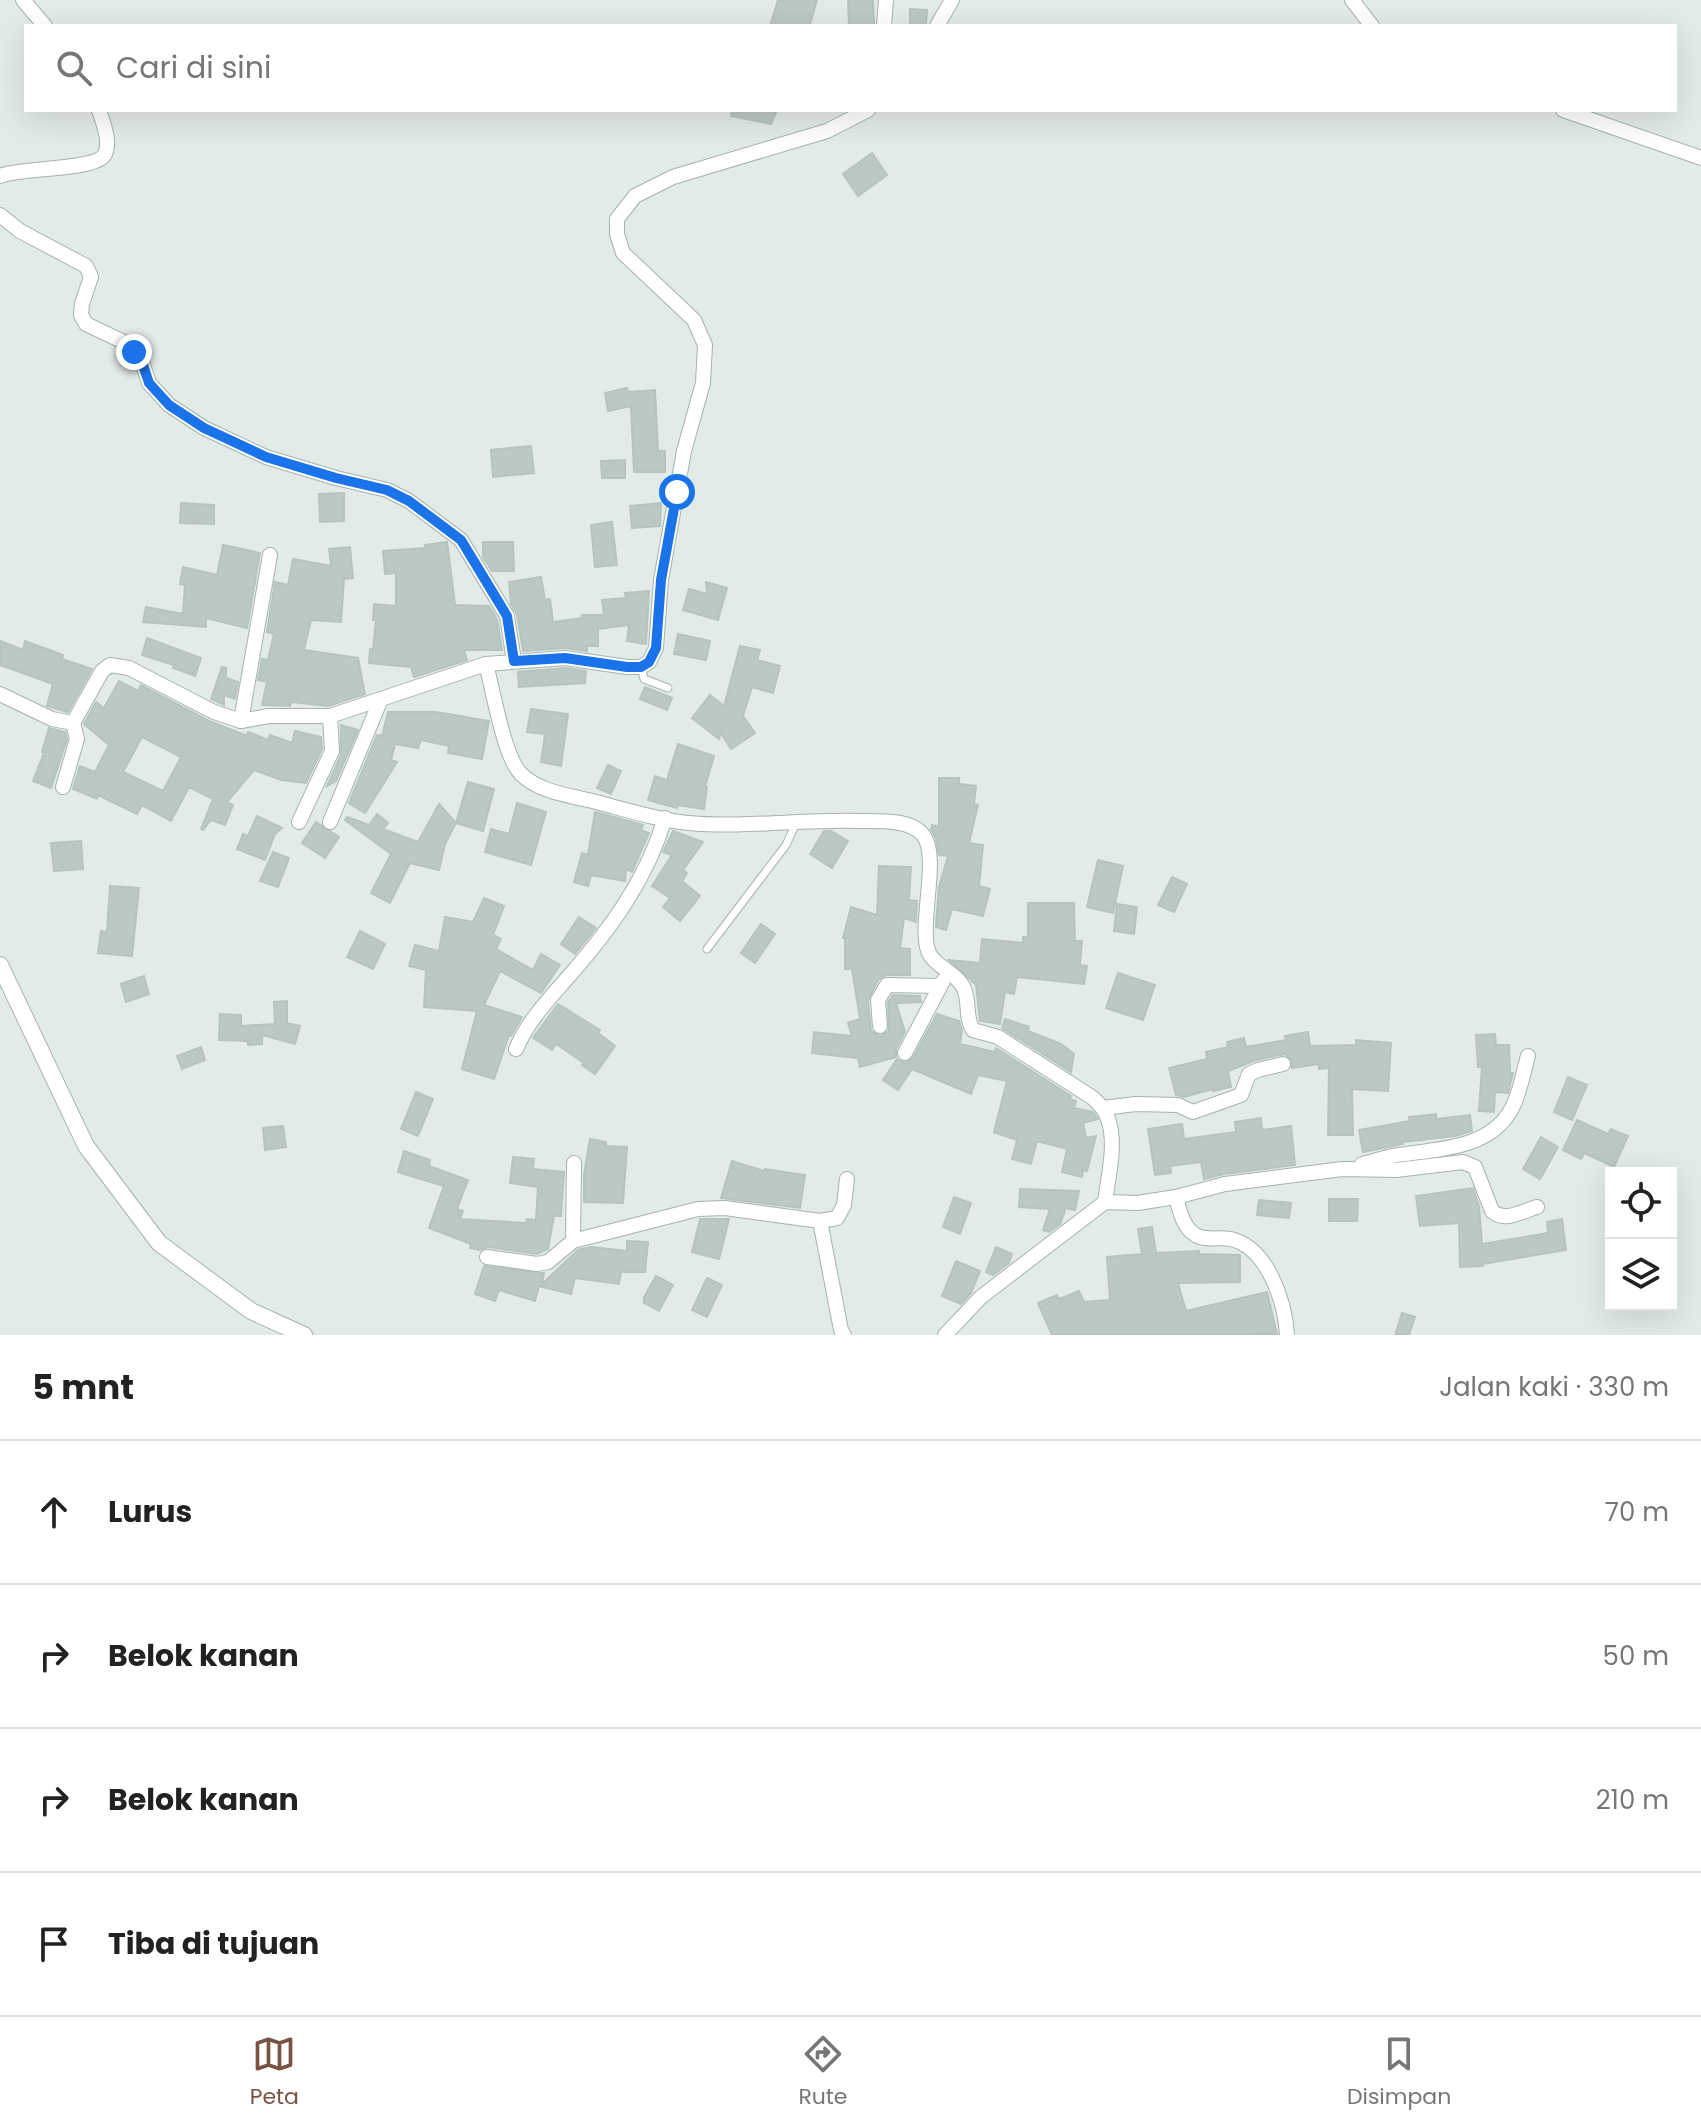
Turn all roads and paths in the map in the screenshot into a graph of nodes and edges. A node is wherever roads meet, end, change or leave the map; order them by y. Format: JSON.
{"nodes":[{"id":1,"x":23,"y":0,"type":"edge"},
{"id":2,"x":886,"y":0,"type":"edge"},
{"id":3,"x":952,"y":0,"type":"edge"},
{"id":4,"x":1352,"y":0,"type":"edge"},
{"id":5,"x":43,"y":24,"type":"edge"},
{"id":6,"x":884,"y":24,"type":"edge"},
{"id":7,"x":938,"y":24,"type":"edge"},
{"id":8,"x":1370,"y":24,"type":"edge"},
{"id":9,"x":100,"y":112,"type":"edge"},
{"id":10,"x":864,"y":112,"type":"edge"},
{"id":11,"x":1569,"y":112,"type":"edge"},
{"id":12,"x":1701,"y":158,"type":"edge"},
{"id":13,"x":0,"y":176,"type":"edge"},
{"id":14,"x":0,"y":215,"type":"edge"},
{"id":15,"x":270,"y":555,"type":"dead end"},
{"id":16,"x":514,"y":661,"type":"junction"},
{"id":17,"x":486,"y":664,"type":"junction"},
{"id":18,"x":641,"y":667,"type":"junction"},
{"id":19,"x":668,"y":688,"type":"dead end"},
{"id":20,"x":0,"y":694,"type":"edge"},
{"id":21,"x":381,"y":699,"type":"junction"},
{"id":22,"x":330,"y":716,"type":"junction"},
{"id":23,"x":241,"y":721,"type":"junction"},
{"id":24,"x":73,"y":723,"type":"junction"},
{"id":25,"x":63,"y":787,"type":"dead end"},
{"id":26,"x":665,"y":818,"type":"junction"},
{"id":27,"x":797,"y":821,"type":"junction"},
{"id":28,"x":299,"y":822,"type":"dead end"},
{"id":29,"x":330,"y":822,"type":"dead end"},
{"id":30,"x":707,"y":949,"type":"dead end"},
{"id":31,"x":0,"y":965,"type":"edge"},
{"id":32,"x":949,"y":970,"type":"junction"},
{"id":33,"x":940,"y":986,"type":"junction"},
{"id":34,"x":880,"y":1026,"type":"dead end"},
{"id":35,"x":516,"y":1049,"type":"dead end"},
{"id":36,"x":905,"y":1053,"type":"dead end"},
{"id":37,"x":1528,"y":1056,"type":"dead end"},
{"id":38,"x":1283,"y":1064,"type":"dead end"},
{"id":39,"x":1103,"y":1108,"type":"junction"},
{"id":40,"x":574,"y":1163,"type":"dead end"},
{"id":41,"x":1342,"y":1169,"type":"junction"},
{"id":42,"x":847,"y":1179,"type":"dead end"},
{"id":43,"x":1176,"y":1197,"type":"junction"},
{"id":44,"x":1105,"y":1202,"type":"junction"},
{"id":45,"x":1537,"y":1207,"type":"dead end"},
{"id":46,"x":820,"y":1221,"type":"junction"},
{"id":47,"x":573,"y":1241,"type":"junction"},
{"id":48,"x":487,"y":1257,"type":"dead end"},
{"id":49,"x":304,"y":1335,"type":"edge"},
{"id":50,"x":844,"y":1335,"type":"edge"},
{"id":51,"x":945,"y":1335,"type":"edge"},
{"id":52,"x":1287,"y":1335,"type":"edge"}],
"edges":[{"from":1,"to":5,"type":"street"},
{"from":2,"to":6,"type":"street"},
{"from":3,"to":7,"type":"street"},
{"from":4,"to":8,"type":"street"},
{"from":9,"to":13,"type":"street"},
{"from":10,"to":18,"type":"street"},
{"from":11,"to":12,"type":"street"},
{"from":14,"to":16,"type":"street"},
{"from":15,"to":23,"type":"street"},
{"from":16,"to":17,"type":"street"},
{"from":16,"to":18,"type":"street"},
{"from":17,"to":21,"type":"street"},
{"from":17,"to":26,"type":"street"},
{"from":18,"to":19,"type":"lane"},
{"from":20,"to":24,"type":"street"},
{"from":21,"to":22,"type":"street"},
{"from":21,"to":29,"type":"street"},
{"from":22,"to":23,"type":"street"},
{"from":22,"to":28,"type":"street"},
{"from":23,"to":24,"type":"street"},
{"from":24,"to":25,"type":"street"},
{"from":26,"to":27,"type":"street"},
{"from":26,"to":35,"type":"street"},
{"from":27,"to":30,"type":"lane"},
{"from":27,"to":32,"type":"street"},
{"from":31,"to":49,"type":"street"},
{"from":32,"to":33,"type":"street"},
{"from":32,"to":39,"type":"street"},
{"from":33,"to":34,"type":"street"},
{"from":33,"to":36,"type":"street"},
{"from":37,"to":41,"type":"street"},
{"from":38,"to":39,"type":"street"},
{"from":39,"to":44,"type":"street"},
{"from":40,"to":47,"type":"street"},
{"from":41,"to":43,"type":"street"},
{"from":41,"to":45,"type":"street"},
{"from":42,"to":46,"type":"street"},
{"from":43,"to":44,"type":"street"},
{"from":43,"to":52,"type":"street"},
{"from":44,"to":51,"type":"street"},
{"from":46,"to":47,"type":"street"},
{"from":46,"to":50,"type":"street"},
{"from":47,"to":48,"type":"street"}]}
